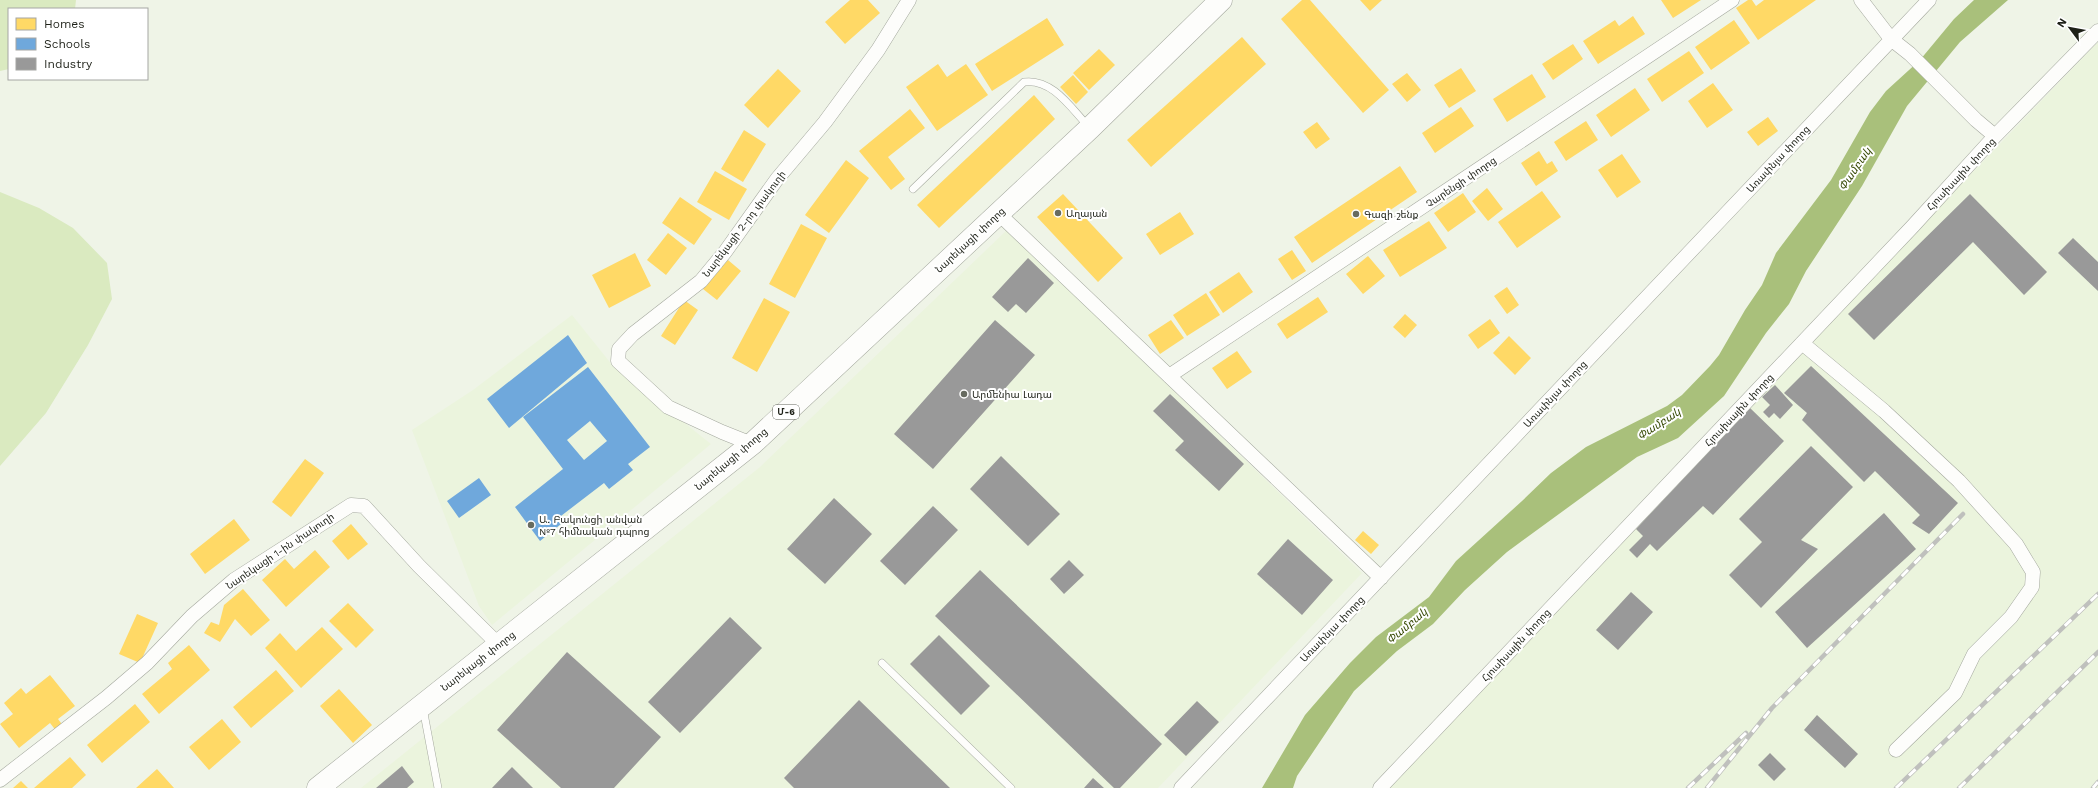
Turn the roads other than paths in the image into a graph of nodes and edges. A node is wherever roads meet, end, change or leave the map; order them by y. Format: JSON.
{"nodes":[{"id":1,"x":909,"y":0,"type":"edge"},
{"id":2,"x":1222,"y":0,"type":"edge"},
{"id":3,"x":1732,"y":0,"type":"edge"},
{"id":4,"x":1861,"y":0,"type":"edge"},
{"id":5,"x":1929,"y":0,"type":"edge"},
{"id":6,"x":2098,"y":31,"type":"edge"},
{"id":7,"x":1891,"y":39,"type":"junction"},
{"id":8,"x":1090,"y":128,"type":"junction"},
{"id":9,"x":1995,"y":136,"type":"junction"},
{"id":10,"x":912,"y":189,"type":"dead end"},
{"id":11,"x":998,"y":213,"type":"junction"},
{"id":12,"x":1802,"y":343,"type":"junction"},
{"id":13,"x":1169,"y":376,"type":"junction"},
{"id":14,"x":752,"y":444,"type":"junction"},
{"id":15,"x":1382,"y":578,"type":"junction"},
{"id":16,"x":499,"y":644,"type":"junction"},
{"id":17,"x":882,"y":663,"type":"dead end"},
{"id":18,"x":422,"y":704,"type":"junction"},
{"id":19,"x":1896,"y":750,"type":"dead end"},
{"id":20,"x":0,"y":780,"type":"edge"},
{"id":21,"x":318,"y":788,"type":"edge"},
{"id":22,"x":438,"y":788,"type":"edge"},
{"id":23,"x":1011,"y":788,"type":"edge"},
{"id":24,"x":1181,"y":788,"type":"edge"},
{"id":25,"x":1380,"y":788,"type":"edge"}],
"edges":[{"from":1,"to":14,"type":"street","name":"Նարեկացի 2-րդ փակուղի"},
{"from":2,"to":8,"type":"highway","name":"Նարեկացի փողոց","number":"Մ-6"},
{"from":3,"to":13,"type":"street","name":"Չարենցի փողոց"},
{"from":4,"to":7,"type":"street"},
{"from":5,"to":7,"type":"street","name":"Առափնյա փողոց"},
{"from":6,"to":9,"type":"street","name":"Հյուսիսային փողոց"},
{"from":7,"to":9,"type":"street"},
{"from":7,"to":15,"type":"street","name":"Առափնյա փողոց"},
{"from":8,"to":10,"type":"lane"},
{"from":8,"to":11,"type":"highway","name":"Նարեկացի փողոց","number":"Մ-6"},
{"from":9,"to":12,"type":"street","name":"Հյուսիսային փողոց"},
{"from":11,"to":13,"type":"street"},
{"from":11,"to":14,"type":"highway","name":"Նարեկացի փողոց","number":"Մ-6"},
{"from":12,"to":19,"type":"street"},
{"from":12,"to":25,"type":"street","name":"Հյուսիսային փողոց"},
{"from":13,"to":15,"type":"street"},
{"from":14,"to":16,"type":"highway","name":"Նարեկացի փողոց","number":"Մ-6"},
{"from":15,"to":24,"type":"street","name":"Առափնյա փողոց"},
{"from":16,"to":18,"type":"highway","name":"Նարեկացի փողոց","number":"Մ-6"},
{"from":16,"to":20,"type":"street","name":"Նարեկացի 1-ին փակուղի"},
{"from":17,"to":23,"type":"lane"},
{"from":18,"to":21,"type":"highway","name":"Նարեկացի փողոց","number":"Մ-6"},
{"from":18,"to":22,"type":"lane"}]}
